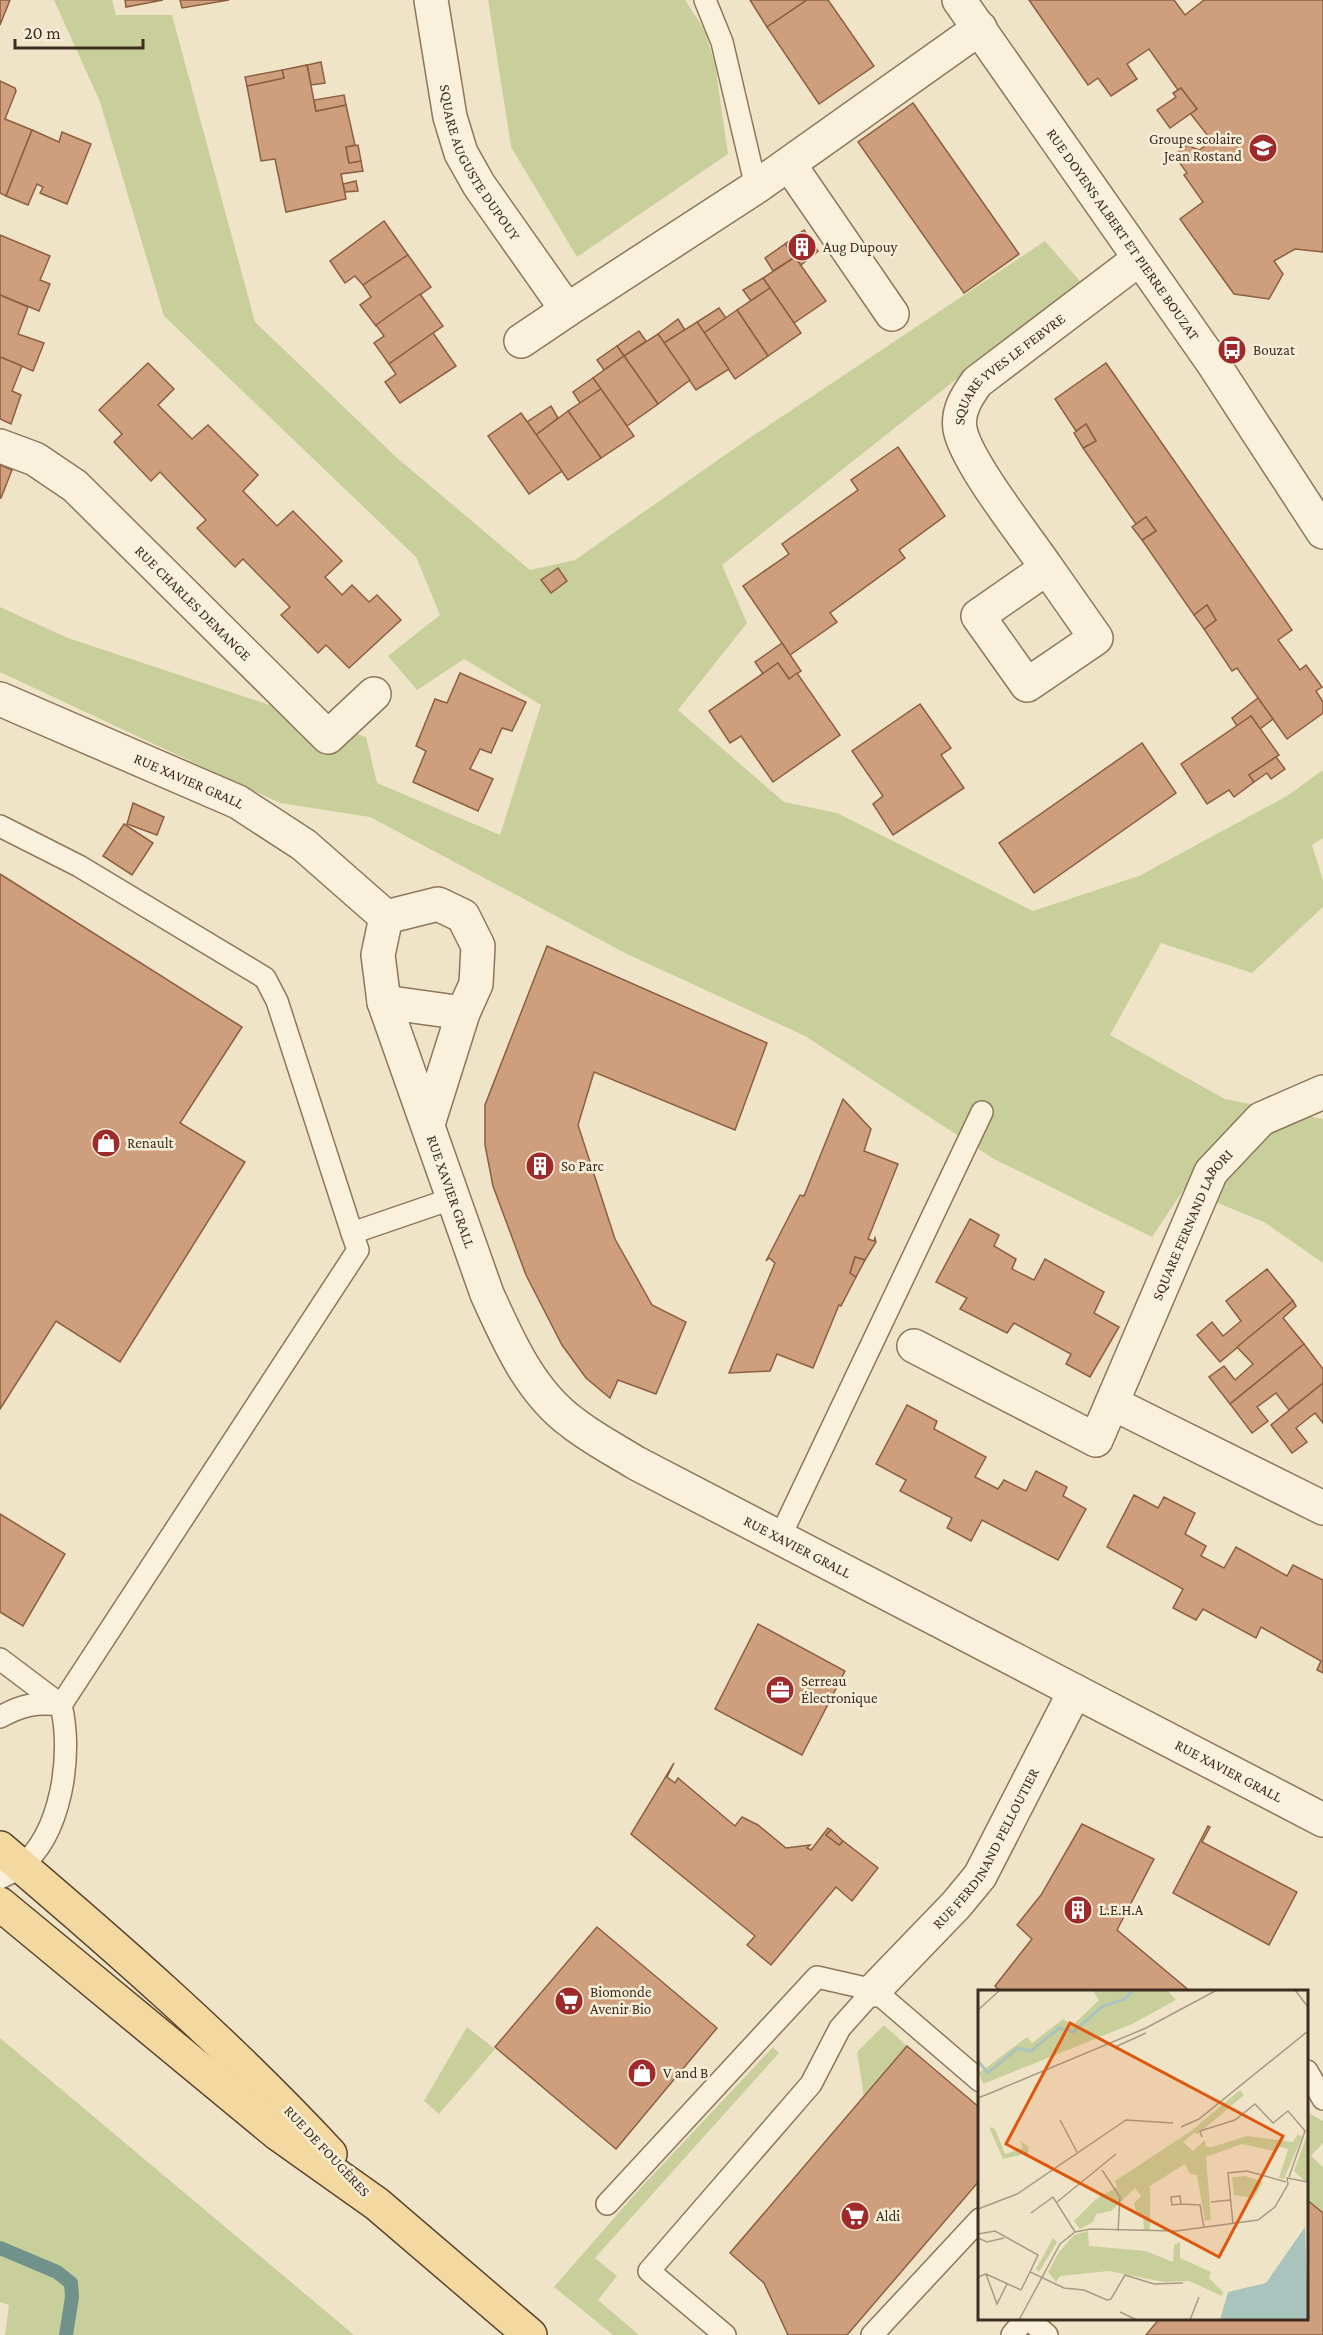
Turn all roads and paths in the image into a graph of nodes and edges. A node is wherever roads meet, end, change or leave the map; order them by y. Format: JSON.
{"nodes":[{"id":1,"x":431,"y":0,"type":"edge"},
{"id":2,"x":705,"y":0,"type":"edge"},
{"id":3,"x":959,"y":0,"type":"edge"},
{"id":4,"x":980,"y":28,"type":"junction"},
{"id":5,"x":789,"y":164,"type":"junction"},
{"id":6,"x":756,"y":187,"type":"junction"},
{"id":7,"x":1139,"y":259,"type":"junction"},
{"id":8,"x":567,"y":310,"type":"junction"},
{"id":9,"x":892,"y":314,"type":"dead end"},
{"id":10,"x":521,"y":341,"type":"dead end"},
{"id":11,"x":0,"y":446,"type":"edge"},
{"id":12,"x":1323,"y":532,"type":"edge"},
{"id":13,"x":1047,"y":568,"type":"dead end"},
{"id":14,"x":374,"y":694,"type":"dead end"},
{"id":15,"x":0,"y":699,"type":"edge"},
{"id":16,"x":0,"y":826,"type":"edge"},
{"id":17,"x":386,"y":917,"type":"junction"},
{"id":18,"x":384,"y":1002,"type":"junction"},
{"id":19,"x":463,"y":1013,"type":"junction"},
{"id":20,"x":1323,"y":1092,"type":"edge"},
{"id":21,"x":982,"y":1112,"type":"dead end"},
{"id":22,"x":428,"y":1124,"type":"junction"},
{"id":23,"x":454,"y":1198,"type":"junction"},
{"id":24,"x":352,"y":1233,"type":"junction"},
{"id":25,"x":914,"y":1346,"type":"dead end"},
{"id":26,"x":1112,"y":1403,"type":"junction"},
{"id":27,"x":1323,"y":1508,"type":"edge"},
{"id":28,"x":780,"y":1537,"type":"junction"},
{"id":29,"x":0,"y":1659,"type":"edge"},
{"id":30,"x":1075,"y":1691,"type":"junction"},
{"id":31,"x":61,"y":1706,"type":"junction"},
{"id":32,"x":0,"y":1717,"type":"edge"},
{"id":33,"x":1323,"y":1820,"type":"edge"},
{"id":34,"x":7,"y":1864,"type":"edge"},
{"id":35,"x":0,"y":1904,"type":"edge"},
{"id":36,"x":874,"y":1990,"type":"junction"},
{"id":37,"x":1323,"y":2062,"type":"edge"},
{"id":38,"x":1308,"y":2070,"type":"edge"},
{"id":39,"x":1308,"y":2073,"type":"edge"},
{"id":40,"x":978,"y":2079,"type":"edge"},
{"id":41,"x":1323,"y":2098,"type":"edge"},
{"id":42,"x":376,"y":2204,"type":"junction"},
{"id":43,"x":607,"y":2204,"type":"dead end"},
{"id":44,"x":978,"y":2222,"type":"edge"},
{"id":45,"x":1026,"y":2320,"type":"edge"},
{"id":46,"x":1028,"y":2320,"type":"edge"},
{"id":47,"x":530,"y":2335,"type":"edge"},
{"id":48,"x":725,"y":2335,"type":"edge"},
{"id":49,"x":872,"y":2335,"type":"edge"},
{"id":50,"x":1012,"y":2335,"type":"edge"},
{"id":51,"x":1047,"y":2335,"type":"edge"}],
"edges":[{"from":1,"to":8,"type":"street","name":"SQUARE AUGUSTE DUPOUY"},
{"from":2,"to":6,"type":"lane"},
{"from":3,"to":4,"type":"street","name":"RUE DOYENS ALBERT ET PIERRE BOUZAT"},
{"from":4,"to":5,"type":"street"},
{"from":4,"to":7,"type":"street","name":"RUE DOYENS ALBERT ET PIERRE BOUZAT"},
{"from":5,"to":6,"type":"street"},
{"from":5,"to":9,"type":"street"},
{"from":6,"to":8,"type":"street"},
{"from":7,"to":12,"type":"street","name":"RUE DOYENS ALBERT ET PIERRE BOUZAT"},
{"from":7,"to":13,"type":"street","name":"SQUARE YVES LE FEBVRE"},
{"from":8,"to":10,"type":"street"},
{"from":11,"to":14,"type":"street","name":"RUE CHARLES DEMANGE"},
{"from":15,"to":17,"type":"street","name":"RUE XAVIER GRALL"},
{"from":16,"to":24,"type":"lane"},
{"from":17,"to":18,"type":"street","name":"RUE XAVIER GRALL"},
{"from":17,"to":19,"type":"street","name":"RUE XAVIER GRALL"},
{"from":18,"to":19,"type":"street"},
{"from":18,"to":22,"type":"street","name":"RUE XAVIER GRALL"},
{"from":19,"to":22,"type":"street","name":"RUE XAVIER GRALL"},
{"from":20,"to":26,"type":"street","name":"SQUARE FERNAND LABORI"},
{"from":21,"to":28,"type":"lane"},
{"from":22,"to":23,"type":"street","name":"RUE XAVIER GRALL"},
{"from":23,"to":24,"type":"lane"},
{"from":23,"to":28,"type":"street","name":"RUE XAVIER GRALL"},
{"from":24,"to":31,"type":"lane"},
{"from":25,"to":26,"type":"street","name":"SQUARE FERNAND LABORI"},
{"from":26,"to":27,"type":"street"},
{"from":28,"to":30,"type":"street","name":"RUE XAVIER GRALL"},
{"from":29,"to":31,"type":"lane"},
{"from":30,"to":33,"type":"street","name":"RUE XAVIER GRALL"},
{"from":30,"to":36,"type":"street","name":"RUE FERDINAND PELLOUTIER"},
{"from":31,"to":32,"type":"lane"},
{"from":31,"to":34,"type":"lane"},
{"from":34,"to":42,"type":"main road","name":"RUE DE FOUGÈRES"},
{"from":35,"to":42,"type":"main road","name":"RUE DE FOUGÈRES"},
{"from":36,"to":40,"type":"lane"},
{"from":36,"to":43,"type":"lane"},
{"from":36,"to":48,"type":"lane"},
{"from":37,"to":38,"type":"lane"},
{"from":39,"to":41,"type":"lane"},
{"from":42,"to":47,"type":"main road"},
{"from":44,"to":49,"type":"lane"},
{"from":45,"to":50,"type":"lane"},
{"from":46,"to":51,"type":"lane"}]}
